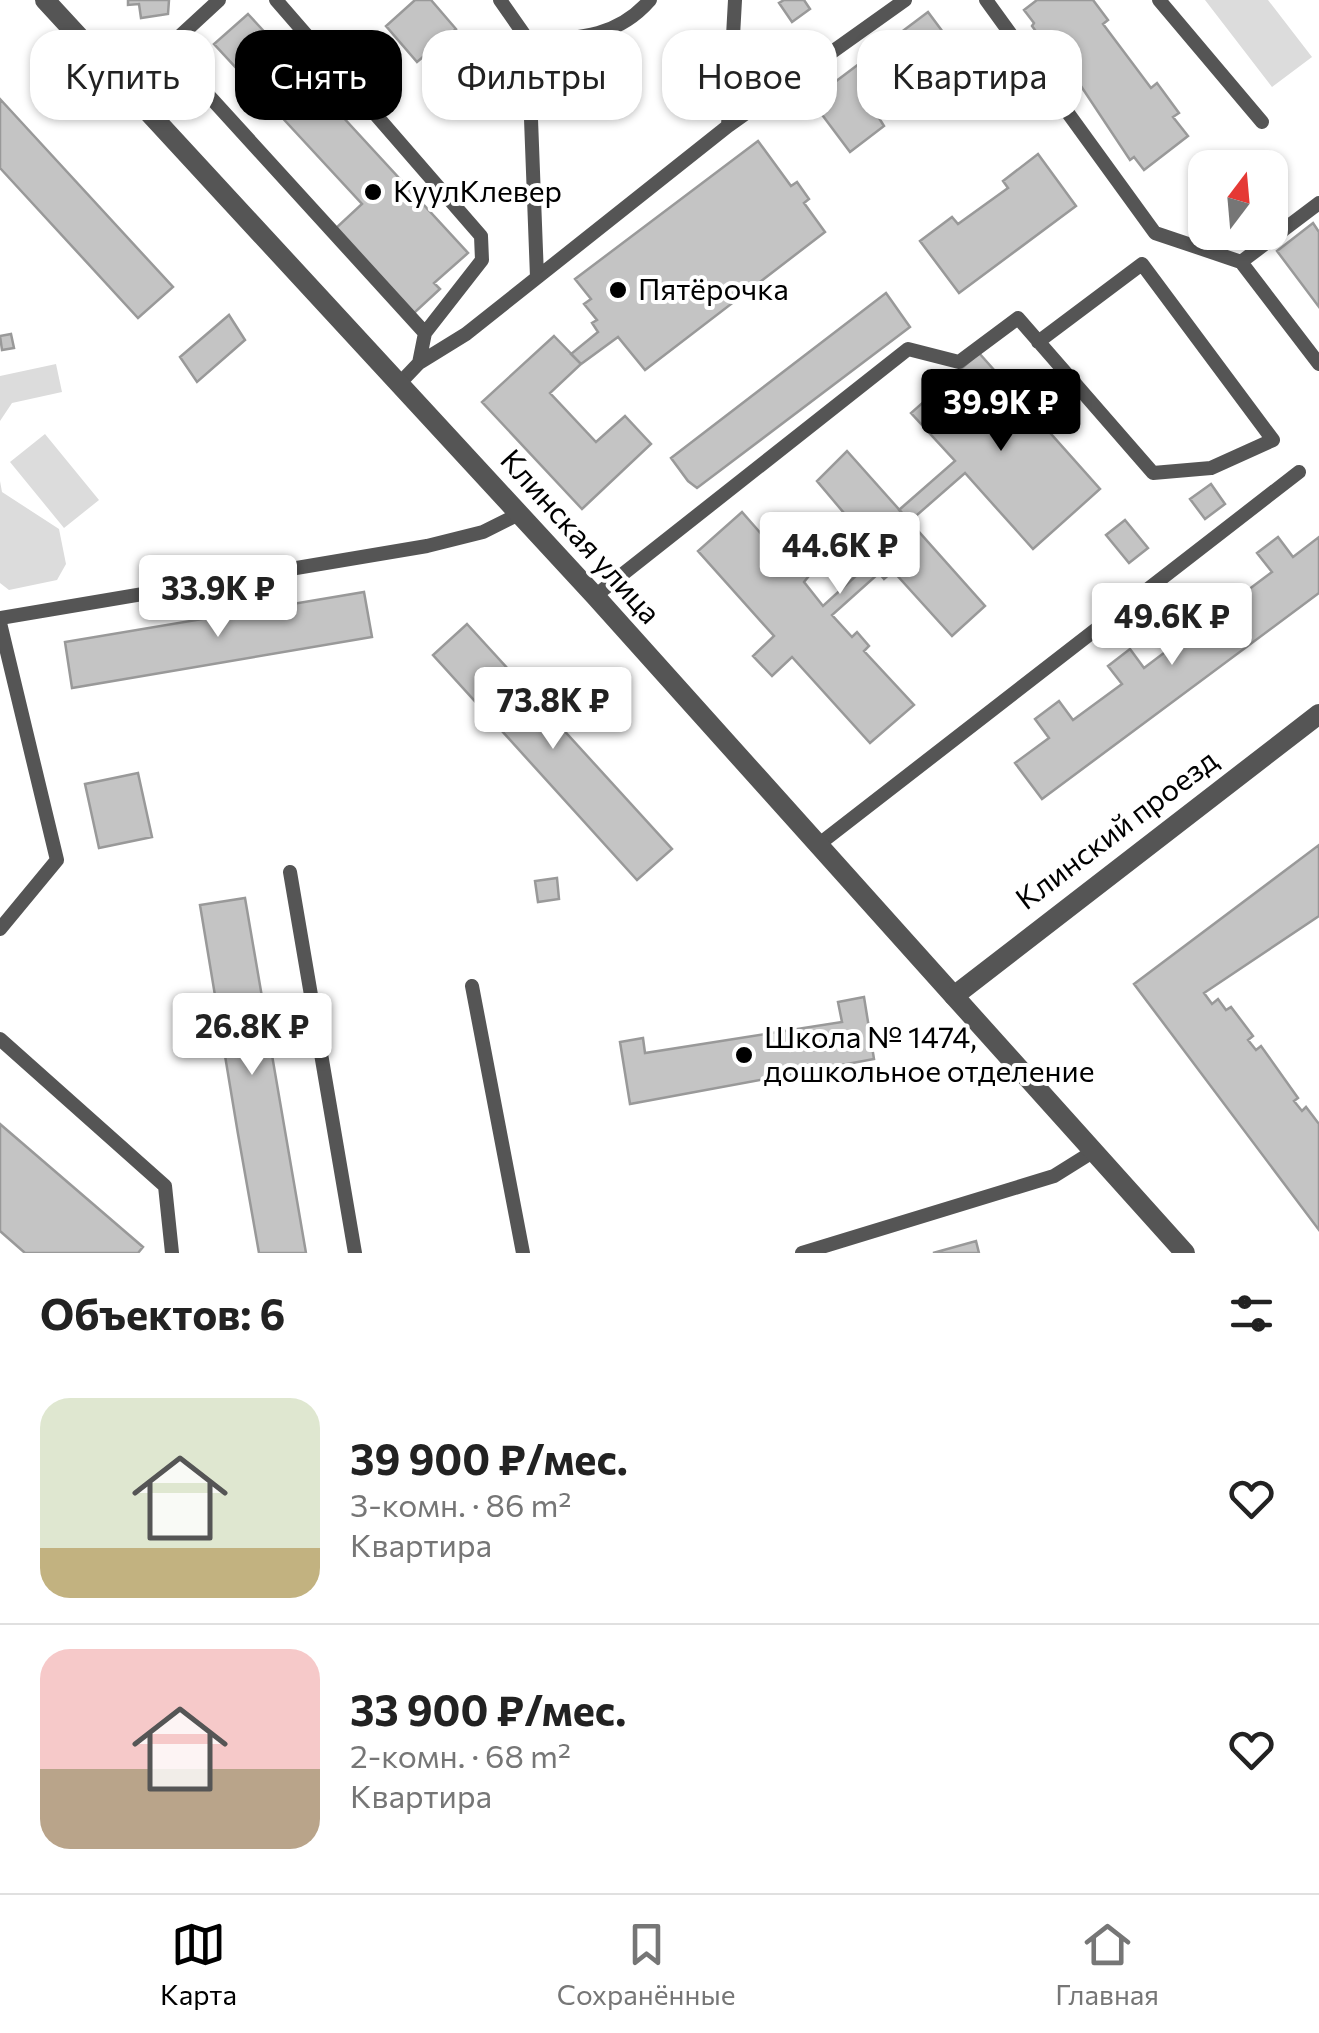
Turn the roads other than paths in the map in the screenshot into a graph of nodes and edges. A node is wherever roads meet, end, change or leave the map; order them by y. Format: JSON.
{"nodes":[{"id":1,"x":45,"y":0,"type":"edge"},
{"id":2,"x":219,"y":0,"type":"edge"},
{"id":3,"x":276,"y":0,"type":"edge"},
{"id":4,"x":500,"y":0,"type":"edge"},
{"id":5,"x":650,"y":0,"type":"edge"},
{"id":6,"x":734,"y":0,"type":"edge"},
{"id":7,"x":905,"y":0,"type":"edge"},
{"id":8,"x":986,"y":0,"type":"edge"},
{"id":9,"x":1159,"y":0,"type":"edge"},
{"id":10,"x":521,"y":30,"type":"edge"},
{"id":11,"x":611,"y":30,"type":"edge"},
{"id":12,"x":531,"y":120,"type":"edge"},
{"id":13,"x":1262,"y":122,"type":"dead end"},
{"id":14,"x":728,"y":126,"type":"junction"},
{"id":15,"x":1319,"y":203,"type":"edge"},
{"id":16,"x":1242,"y":262,"type":"junction"},
{"id":17,"x":537,"y":277,"type":"junction"},
{"id":18,"x":425,"y":333,"type":"junction"},
{"id":19,"x":1038,"y":342,"type":"junction"},
{"id":20,"x":419,"y":363,"type":"junction"},
{"id":21,"x":1319,"y":364,"type":"edge"},
{"id":22,"x":399,"y":384,"type":"junction"},
{"id":23,"x":1298,"y":472,"type":"dead end"},
{"id":24,"x":519,"y":514,"type":"junction"},
{"id":25,"x":595,"y":596,"type":"junction"},
{"id":26,"x":0,"y":620,"type":"edge"},
{"id":27,"x":1319,"y":714,"type":"edge"},
{"id":28,"x":818,"y":845,"type":"junction"},
{"id":29,"x":290,"y":872,"type":"dead end"},
{"id":30,"x":0,"y":929,"type":"edge"},
{"id":31,"x":472,"y":986,"type":"dead end"},
{"id":32,"x":954,"y":996,"type":"junction"},
{"id":33,"x":0,"y":1039,"type":"edge"},
{"id":34,"x":1094,"y":1152,"type":"junction"},
{"id":35,"x":172,"y":1253,"type":"edge"},
{"id":36,"x":355,"y":1253,"type":"edge"},
{"id":37,"x":522,"y":1253,"type":"edge"},
{"id":38,"x":802,"y":1253,"type":"edge"},
{"id":39,"x":1185,"y":1253,"type":"edge"}],
"edges":[{"from":1,"to":22,"type":"street","name":"Клинская улица"},
{"from":2,"to":18,"type":"lane"},
{"from":3,"to":18,"type":"lane"},
{"from":4,"to":10,"type":"lane"},
{"from":5,"to":11,"type":"lane"},
{"from":6,"to":14,"type":"lane"},
{"from":7,"to":14,"type":"lane"},
{"from":8,"to":16,"type":"lane"},
{"from":9,"to":13,"type":"lane"},
{"from":12,"to":17,"type":"lane"},
{"from":14,"to":17,"type":"lane"},
{"from":15,"to":16,"type":"lane"},
{"from":16,"to":21,"type":"lane"},
{"from":17,"to":20,"type":"lane"},
{"from":18,"to":20,"type":"lane"},
{"from":19,"to":19,"type":"lane"},
{"from":19,"to":25,"type":"lane"},
{"from":20,"to":22,"type":"lane"},
{"from":22,"to":24,"type":"street","name":"Клинская улица"},
{"from":23,"to":28,"type":"lane"},
{"from":24,"to":25,"type":"street","name":"Клинская улица"},
{"from":24,"to":26,"type":"lane"},
{"from":25,"to":28,"type":"street","name":"Клинская улица"},
{"from":26,"to":30,"type":"lane"},
{"from":27,"to":32,"type":"street","name":"Клинский проезд"},
{"from":28,"to":32,"type":"street","name":"Клинская улица"},
{"from":29,"to":36,"type":"lane"},
{"from":31,"to":37,"type":"lane"},
{"from":32,"to":34,"type":"street","name":"Клинская улица"},
{"from":33,"to":35,"type":"lane"},
{"from":34,"to":38,"type":"lane"},
{"from":34,"to":39,"type":"street","name":"Клинская улица"}]}
